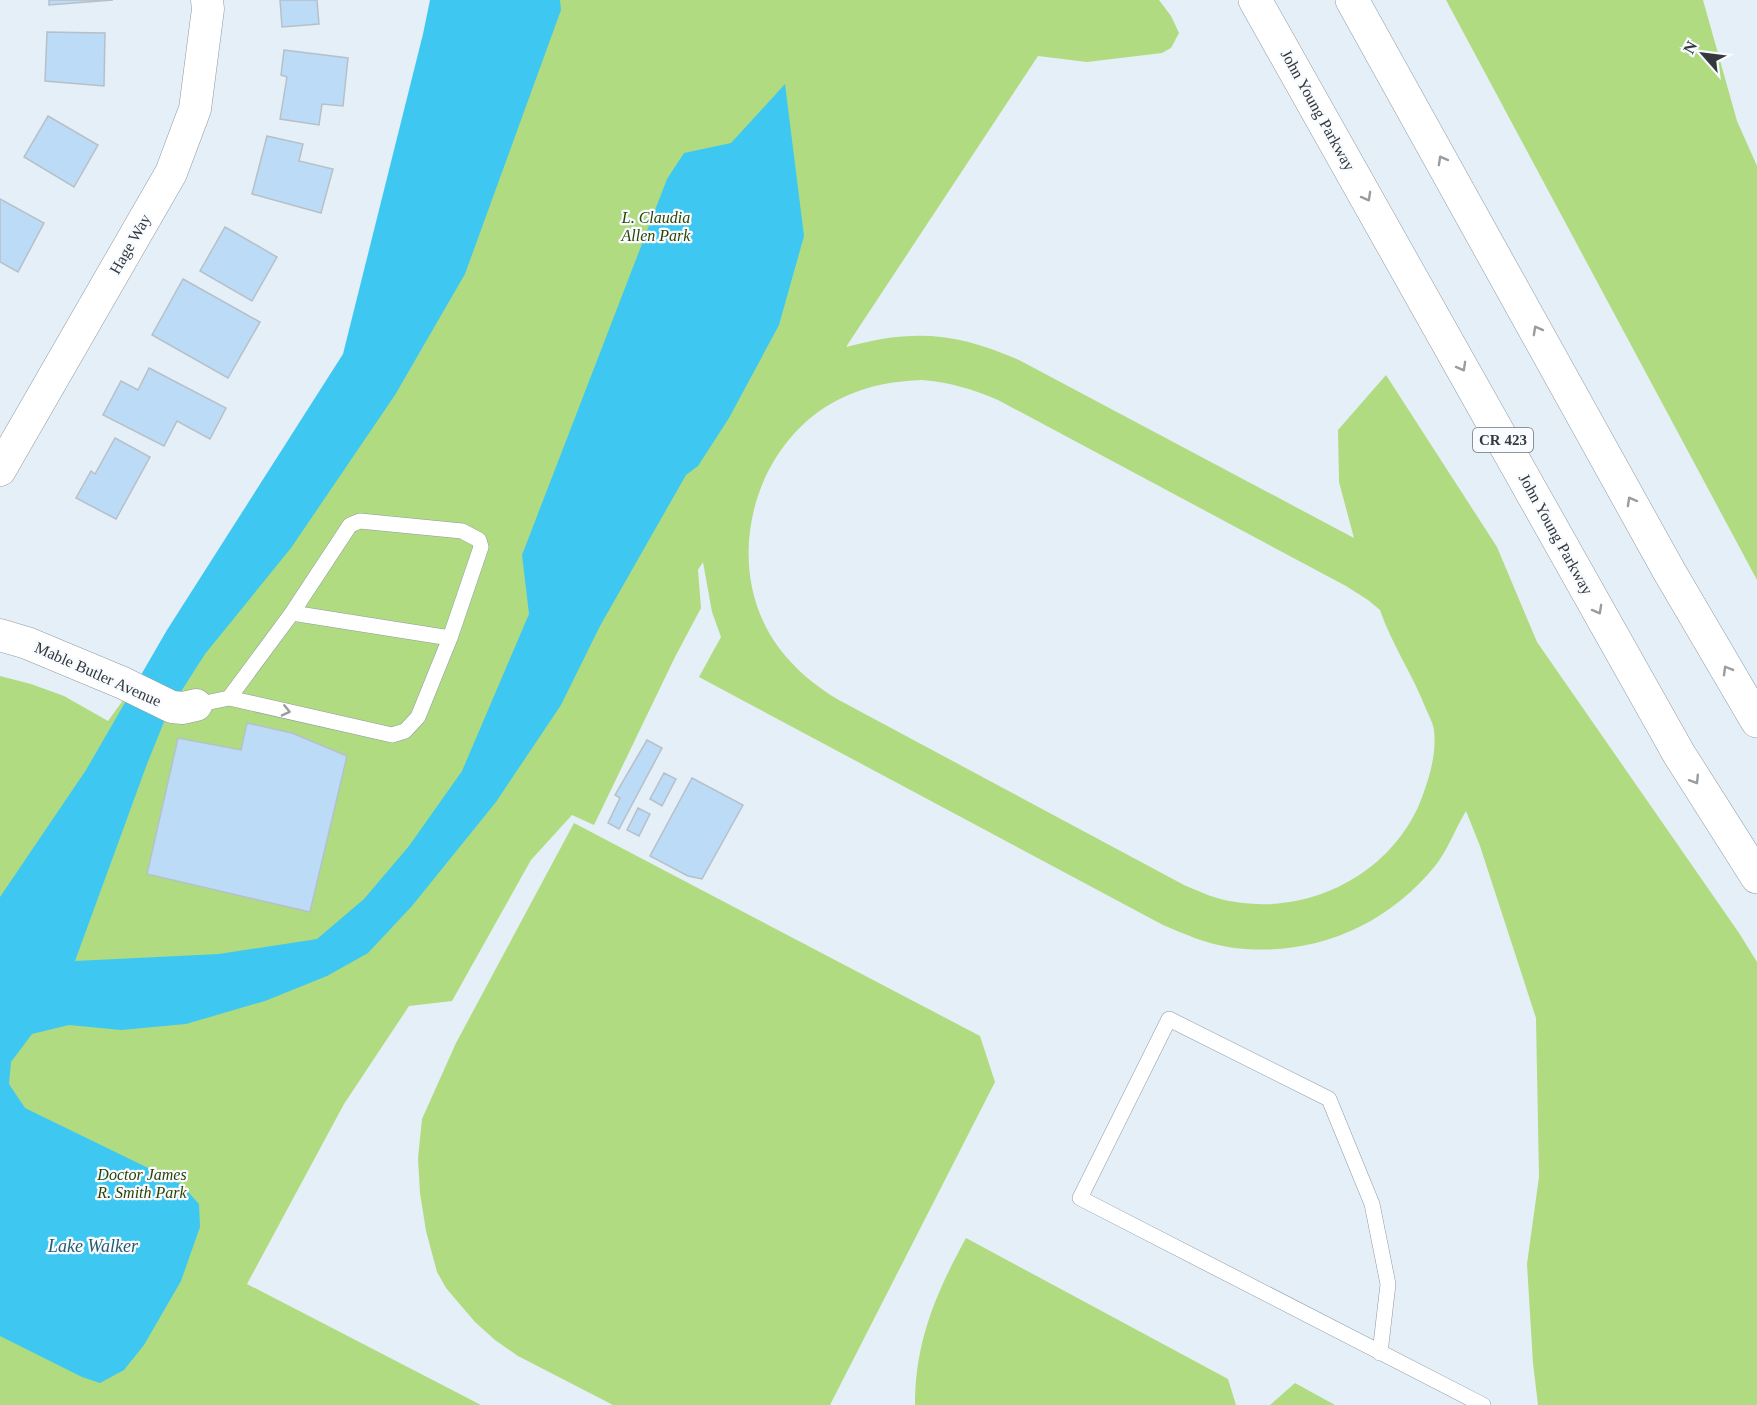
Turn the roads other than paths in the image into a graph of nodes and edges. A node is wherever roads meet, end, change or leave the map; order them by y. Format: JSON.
{"nodes":[{"id":1,"x":207,"y":0,"type":"edge"},
{"id":2,"x":1255,"y":0,"type":"edge"},
{"id":3,"x":1352,"y":0,"type":"edge"},
{"id":4,"x":0,"y":470,"type":"edge"},
{"id":5,"x":292,"y":613,"type":"junction"},
{"id":6,"x":0,"y":635,"type":"edge"},
{"id":7,"x":450,"y":638,"type":"junction"},
{"id":8,"x":229,"y":698,"type":"junction"},
{"id":9,"x":184,"y":706,"type":"joint"},
{"id":10,"x":1757,"y":721,"type":"edge"},
{"id":11,"x":1757,"y":877,"type":"edge"},
{"id":12,"x":1380,"y":1353,"type":"junction"},
{"id":13,"x":1483,"y":1405,"type":"edge"}],
"edges":[{"from":1,"to":4,"type":"street","name":"Hage Way"},
{"from":2,"to":11,"type":"main road","name":"John Young Parkway","number":"CR 423","one_way":true},
{"from":10,"to":3,"type":"main road","one_way":true},
{"from":5,"to":7,"type":"lane"},
{"from":5,"to":7,"type":"lane"},
{"from":5,"to":8,"type":"lane"},
{"from":6,"to":9,"type":"street","name":"Mable Butler Avenue"},
{"from":8,"to":7,"type":"lane","one_way":true},
{"from":8,"to":9,"type":"lane"},
{"from":12,"to":12,"type":"lane"},
{"from":12,"to":13,"type":"lane"}]}
